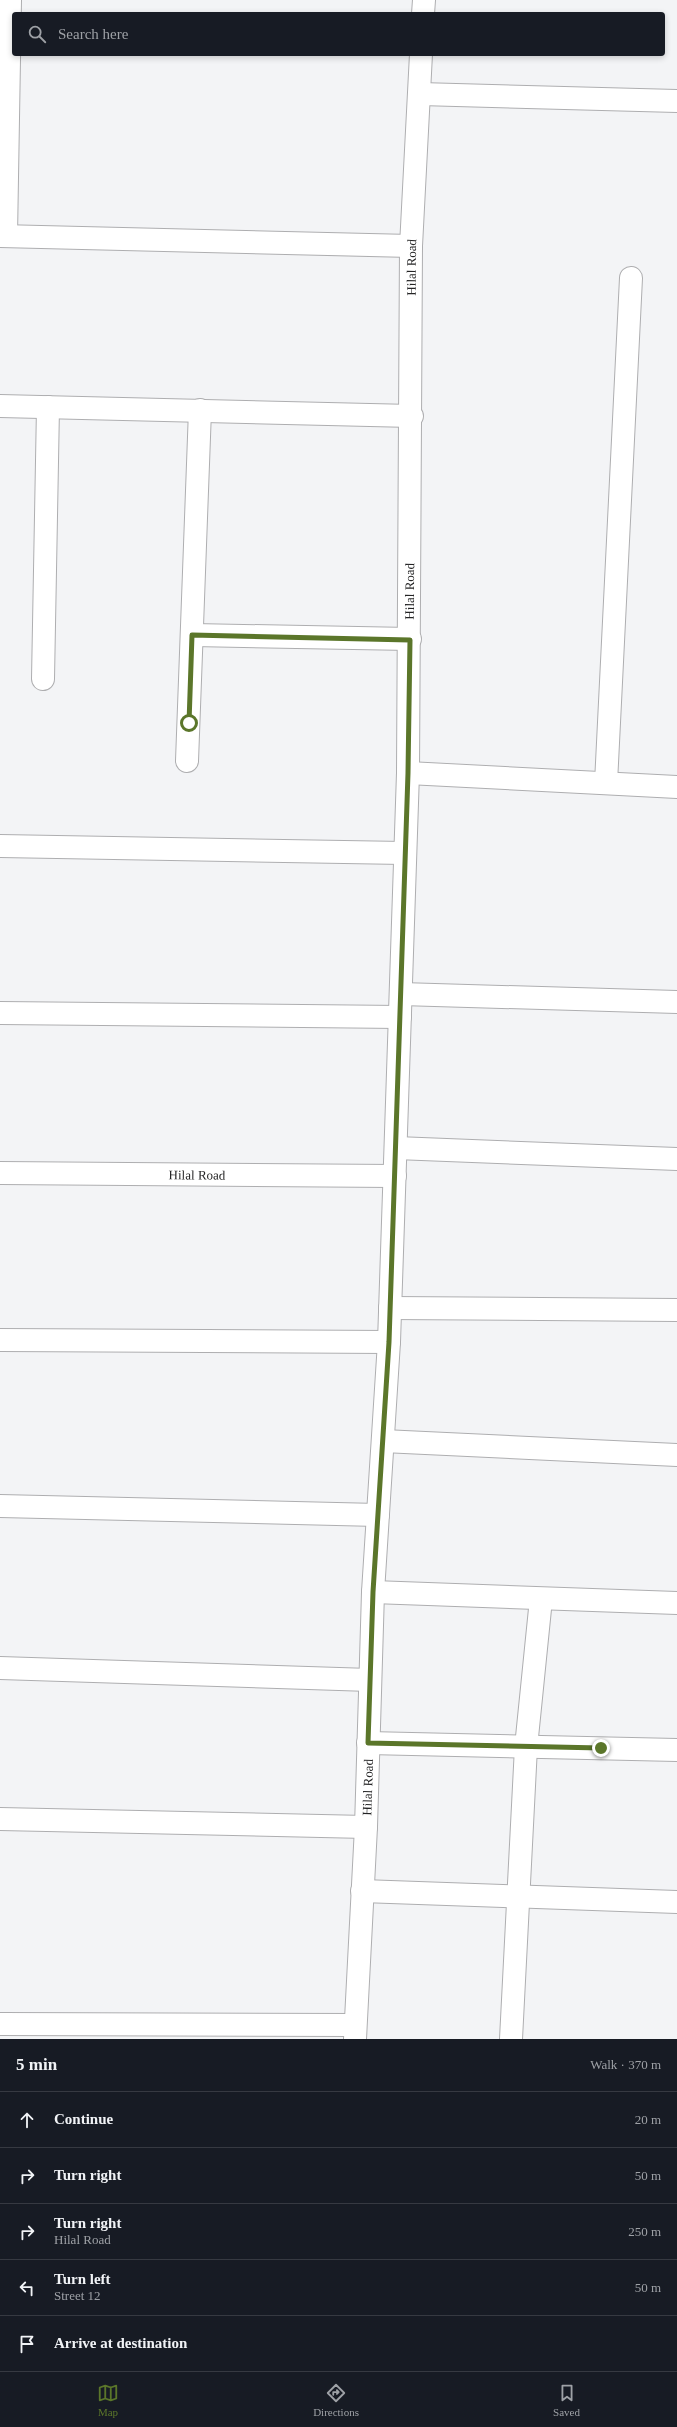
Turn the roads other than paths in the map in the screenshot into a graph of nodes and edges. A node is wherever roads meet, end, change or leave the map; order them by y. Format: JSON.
{"nodes":[{"id":1,"x":10,"y":0,"type":"edge"},
{"id":2,"x":424,"y":0,"type":"edge"},
{"id":3,"x":423,"y":12,"type":"edge"},
{"id":4,"x":421,"y":56,"type":"edge"},
{"id":5,"x":420,"y":94,"type":"junction"},
{"id":6,"x":677,"y":101,"type":"edge"},
{"id":7,"x":3,"y":236,"type":"edge"},
{"id":8,"x":411,"y":246,"type":"junction"},
{"id":9,"x":631,"y":278,"type":"dead end"},
{"id":10,"x":0,"y":406,"type":"edge"},
{"id":11,"x":48,"y":407,"type":"junction"},
{"id":12,"x":200,"y":410,"type":"junction"},
{"id":13,"x":412,"y":416,"type":"junction"},
{"id":14,"x":192,"y":635,"type":"junction"},
{"id":15,"x":410,"y":640,"type":"junction"},
{"id":16,"x":43,"y":679,"type":"dead end"},
{"id":17,"x":187,"y":761,"type":"dead end"},
{"id":18,"x":408,"y":773,"type":"junction"},
{"id":19,"x":606,"y":783,"type":"junction"},
{"id":20,"x":677,"y":787,"type":"edge"},
{"id":21,"x":0,"y":846,"type":"edge"},
{"id":22,"x":404,"y":853,"type":"junction"},
{"id":23,"x":401,"y":994,"type":"junction"},
{"id":24,"x":677,"y":1002,"type":"edge"},
{"id":25,"x":0,"y":1013,"type":"edge"},
{"id":26,"x":400,"y":1017,"type":"junction"},
{"id":27,"x":396,"y":1148,"type":"junction"},
{"id":28,"x":677,"y":1159,"type":"edge"},
{"id":29,"x":0,"y":1173,"type":"edge"},
{"id":30,"x":395,"y":1176,"type":"junction"},
{"id":31,"x":390,"y":1308,"type":"junction"},
{"id":32,"x":677,"y":1310,"type":"edge"},
{"id":33,"x":0,"y":1340,"type":"edge"},
{"id":34,"x":389,"y":1342,"type":"junction"},
{"id":35,"x":383,"y":1441,"type":"junction"},
{"id":36,"x":677,"y":1455,"type":"edge"},
{"id":37,"x":0,"y":1506,"type":"edge"},
{"id":38,"x":378,"y":1514,"type":"junction"},
{"id":39,"x":373,"y":1592,"type":"junction"},
{"id":40,"x":541,"y":1599,"type":"junction"},
{"id":41,"x":677,"y":1603,"type":"edge"},
{"id":42,"x":0,"y":1668,"type":"edge"},
{"id":43,"x":370,"y":1680,"type":"junction"},
{"id":44,"x":368,"y":1743,"type":"junction"},
{"id":45,"x":526,"y":1746,"type":"junction"},
{"id":46,"x":677,"y":1750,"type":"edge"},
{"id":47,"x":0,"y":1819,"type":"edge"},
{"id":48,"x":366,"y":1827,"type":"junction"},
{"id":49,"x":362,"y":1890,"type":"junction"},
{"id":50,"x":516,"y":1896,"type":"junction"},
{"id":51,"x":677,"y":1902,"type":"edge"},
{"id":52,"x":0,"y":2024,"type":"edge"},
{"id":53,"x":355,"y":2032,"type":"edge"},
{"id":54,"x":511,"y":2039,"type":"edge"}],
"edges":[{"from":1,"to":7,"type":"street"},
{"from":2,"to":3,"type":"street"},
{"from":4,"to":5,"type":"street","name":"Hilal Road"},
{"from":5,"to":6,"type":"street"},
{"from":5,"to":8,"type":"street","name":"Hilal Road"},
{"from":7,"to":8,"type":"street"},
{"from":8,"to":13,"type":"street","name":"Hilal Road"},
{"from":9,"to":19,"type":"street"},
{"from":10,"to":11,"type":"street"},
{"from":11,"to":12,"type":"street"},
{"from":11,"to":16,"type":"street"},
{"from":12,"to":13,"type":"street"},
{"from":12,"to":14,"type":"street"},
{"from":13,"to":15,"type":"street","name":"Hilal Road"},
{"from":14,"to":15,"type":"street"},
{"from":14,"to":17,"type":"street"},
{"from":15,"to":18,"type":"street","name":"Hilal Road"},
{"from":18,"to":19,"type":"street"},
{"from":18,"to":22,"type":"street","name":"Hilal Road"},
{"from":19,"to":20,"type":"street"},
{"from":21,"to":22,"type":"street"},
{"from":22,"to":23,"type":"street","name":"Hilal Road"},
{"from":23,"to":24,"type":"street"},
{"from":23,"to":26,"type":"street","name":"Hilal Road"},
{"from":25,"to":26,"type":"street"},
{"from":26,"to":27,"type":"street","name":"Hilal Road"},
{"from":27,"to":28,"type":"street"},
{"from":27,"to":30,"type":"street","name":"Hilal Road"},
{"from":29,"to":30,"type":"street","name":"Hilal Road"},
{"from":30,"to":31,"type":"street","name":"Hilal Road"},
{"from":31,"to":32,"type":"street"},
{"from":31,"to":34,"type":"street","name":"Hilal Road"},
{"from":33,"to":34,"type":"street"},
{"from":34,"to":35,"type":"street","name":"Hilal Road"},
{"from":35,"to":36,"type":"street"},
{"from":35,"to":38,"type":"street","name":"Hilal Road"},
{"from":37,"to":38,"type":"street"},
{"from":38,"to":39,"type":"street","name":"Hilal Road"},
{"from":39,"to":40,"type":"street"},
{"from":39,"to":43,"type":"street","name":"Hilal Road"},
{"from":40,"to":41,"type":"street"},
{"from":40,"to":45,"type":"street"},
{"from":42,"to":43,"type":"street"},
{"from":43,"to":44,"type":"street","name":"Hilal Road"},
{"from":44,"to":45,"type":"street"},
{"from":44,"to":48,"type":"street","name":"Hilal Road"},
{"from":45,"to":46,"type":"street"},
{"from":45,"to":50,"type":"street"},
{"from":47,"to":48,"type":"street"},
{"from":48,"to":49,"type":"street","name":"Hilal Road"},
{"from":49,"to":50,"type":"street"},
{"from":49,"to":53,"type":"street","name":"Hilal Road"},
{"from":50,"to":51,"type":"street"},
{"from":50,"to":54,"type":"street"},
{"from":52,"to":53,"type":"street"}]}
